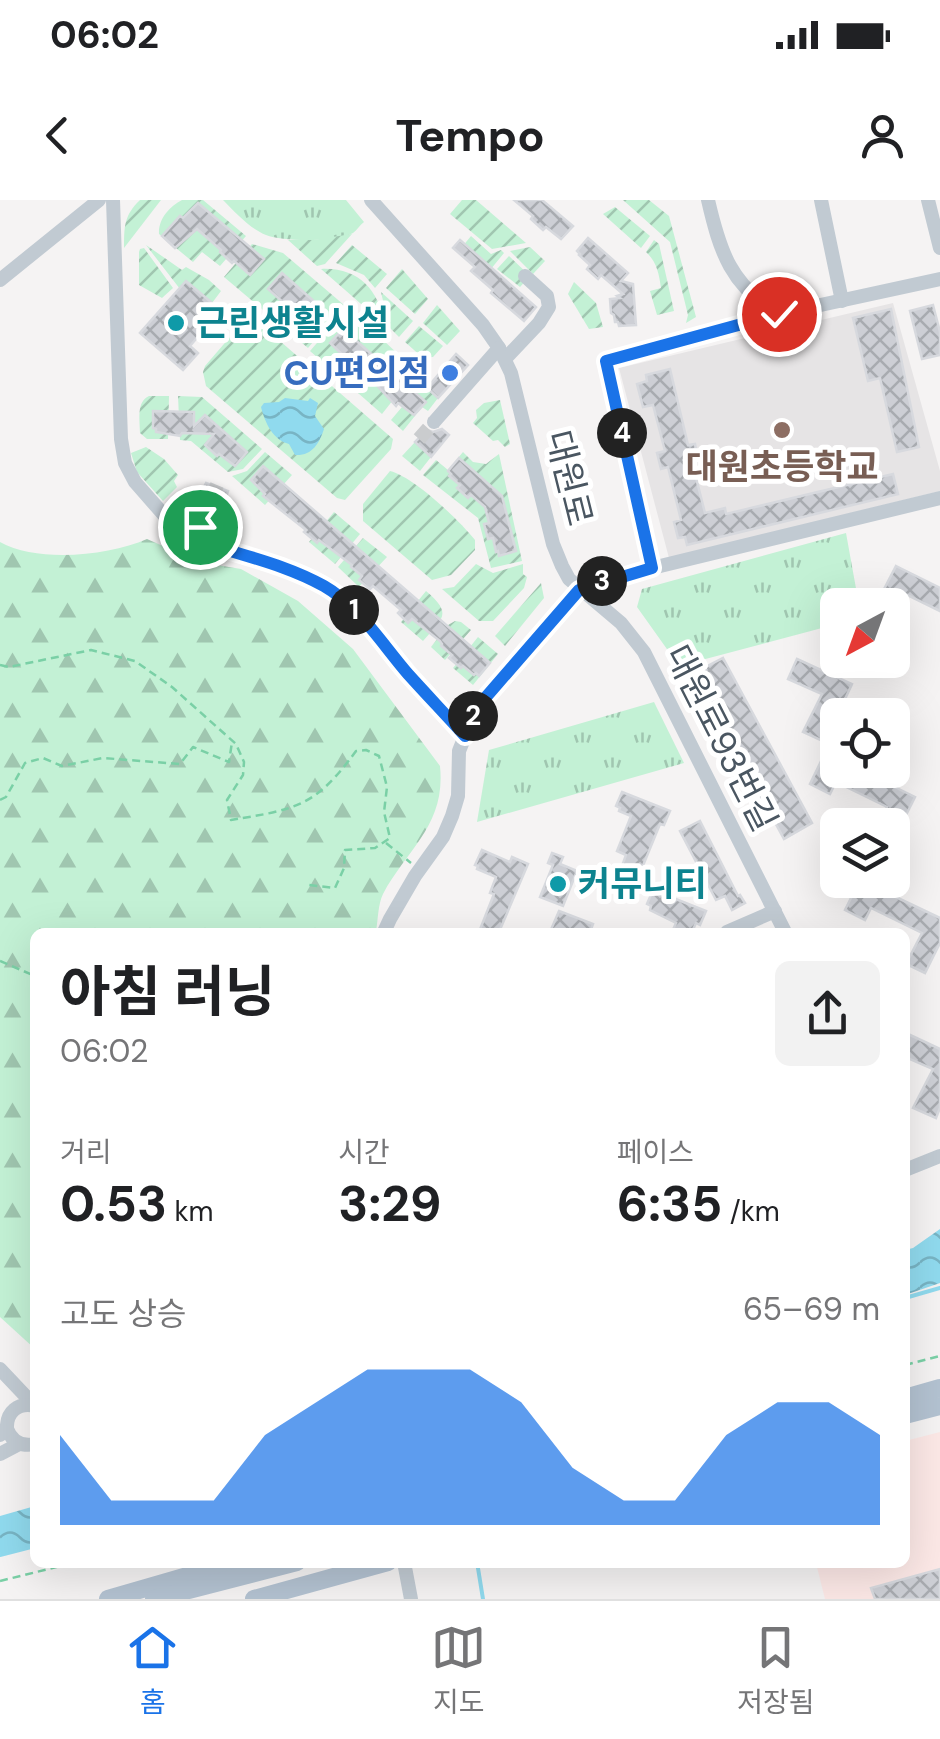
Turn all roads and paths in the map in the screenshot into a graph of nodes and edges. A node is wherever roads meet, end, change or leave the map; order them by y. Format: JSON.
{"nodes":[{"id":1,"x":99,"y":200,"type":"edge"},
{"id":2,"x":113,"y":200,"type":"edge"},
{"id":3,"x":372,"y":200,"type":"edge"},
{"id":4,"x":708,"y":200,"type":"edge"},
{"id":5,"x":821,"y":200,"type":"edge"},
{"id":6,"x":928,"y":200,"type":"edge"},
{"id":7,"x":940,"y":248,"type":"edge"},
{"id":8,"x":525,"y":276,"type":"dead end"},
{"id":9,"x":940,"y":279,"type":"edge"},
{"id":10,"x":0,"y":280,"type":"edge"},
{"id":11,"x":842,"y":301,"type":"junction"},
{"id":12,"x":779,"y":314,"type":"junction"},
{"id":13,"x":502,"y":353,"type":"junction"},
{"id":14,"x":434,"y":422,"type":"tunnel mouth"},
{"id":15,"x":940,"y":498,"type":"edge"},
{"id":16,"x":652,"y":568,"type":"junction"},
{"id":17,"x":579,"y":590,"type":"junction"},
{"id":18,"x":0,"y":666,"type":"edge"},
{"id":19,"x":465,"y":736,"type":"junction"},
{"id":20,"x":232,"y":741,"type":"junction"},
{"id":21,"x":0,"y":800,"type":"edge"},
{"id":22,"x":384,"y":842,"type":"junction"},
{"id":23,"x":420,"y":870,"type":"junction"},
{"id":24,"x":310,"y":885,"type":"dead end"},
{"id":25,"x":775,"y":911,"type":"junction"},
{"id":26,"x":386,"y":928,"type":"edge"},
{"id":27,"x":737,"y":928,"type":"edge"},
{"id":28,"x":783,"y":928,"type":"edge"},
{"id":29,"x":0,"y":961,"type":"edge"},
{"id":30,"x":30,"y":974,"type":"edge"},
{"id":31,"x":940,"y":1156,"type":"edge"},
{"id":32,"x":910,"y":1168,"type":"edge"},
{"id":33,"x":940,"y":1356,"type":"edge"},
{"id":34,"x":910,"y":1364,"type":"edge"},
{"id":35,"x":0,"y":1369,"type":"edge"},
{"id":36,"x":940,"y":1388,"type":"edge"},
{"id":37,"x":910,"y":1397,"type":"edge"},
{"id":38,"x":0,"y":1399,"type":"edge"},
{"id":39,"x":30,"y":1401,"type":"edge"},
{"id":40,"x":30,"y":1406,"type":"edge"},
{"id":41,"x":940,"y":1406,"type":"edge"},
{"id":42,"x":12,"y":1411,"type":"junction"},
{"id":43,"x":910,"y":1414,"type":"edge"},
{"id":44,"x":4,"y":1432,"type":"edge"},
{"id":45,"x":27,"y":1444,"type":"edge"},
{"id":46,"x":0,"y":1454,"type":"edge"},
{"id":47,"x":53,"y":1568,"type":"edge"},
{"id":48,"x":215,"y":1568,"type":"edge"},
{"id":49,"x":277,"y":1568,"type":"edge"},
{"id":50,"x":369,"y":1568,"type":"edge"},
{"id":51,"x":405,"y":1568,"type":"edge"},
{"id":52,"x":0,"y":1581,"type":"edge"},
{"id":53,"x":281,"y":1595,"type":"edge"},
{"id":54,"x":108,"y":1599,"type":"edge"},
{"id":55,"x":154,"y":1599,"type":"edge"},
{"id":56,"x":254,"y":1599,"type":"edge"},
{"id":57,"x":411,"y":1599,"type":"edge"}],
"edges":[{"from":1,"to":10,"type":"street"},
{"from":2,"to":19,"type":"street"},
{"from":3,"to":13,"type":"street","name":"대원로"},
{"from":4,"to":12,"type":"street"},
{"from":5,"to":11,"type":"street"},
{"from":6,"to":7,"type":"street"},
{"from":8,"to":13,"type":"street"},
{"from":9,"to":11,"type":"street"},
{"from":11,"to":12,"type":"street"},
{"from":12,"to":16,"type":"street"},
{"from":13,"to":14,"type":"street"},
{"from":13,"to":17,"type":"street","name":"대원로"},
{"from":15,"to":16,"type":"street"},
{"from":16,"to":17,"type":"street"},
{"from":17,"to":19,"type":"street"},
{"from":17,"to":25,"type":"street","name":"대원로93번길"},
{"from":18,"to":20,"type":"path"},
{"from":19,"to":23,"type":"street"},
{"from":20,"to":21,"type":"path"},
{"from":20,"to":22,"type":"path"},
{"from":22,"to":23,"type":"path"},
{"from":22,"to":24,"type":"path"},
{"from":23,"to":26,"type":"street"},
{"from":25,"to":27,"type":"street"},
{"from":25,"to":28,"type":"street","name":"대원로93번길"},
{"from":29,"to":30,"type":"path"},
{"from":31,"to":32,"type":"street"},
{"from":33,"to":34,"type":"path"},
{"from":35,"to":39,"type":"street"},
{"from":36,"to":37,"type":"main road"},
{"from":38,"to":42,"type":"street"},
{"from":40,"to":42,"type":"street"},
{"from":41,"to":43,"type":"main road"},
{"from":42,"to":44,"type":"street"},
{"from":44,"to":45,"type":"street"},
{"from":45,"to":46,"type":"street"},
{"from":47,"to":52,"type":"path"},
{"from":48,"to":54,"type":"main road"},
{"from":49,"to":55,"type":"main road"},
{"from":50,"to":53,"type":"main road"},
{"from":51,"to":57,"type":"street"},
{"from":53,"to":56,"type":"main road"}]}
